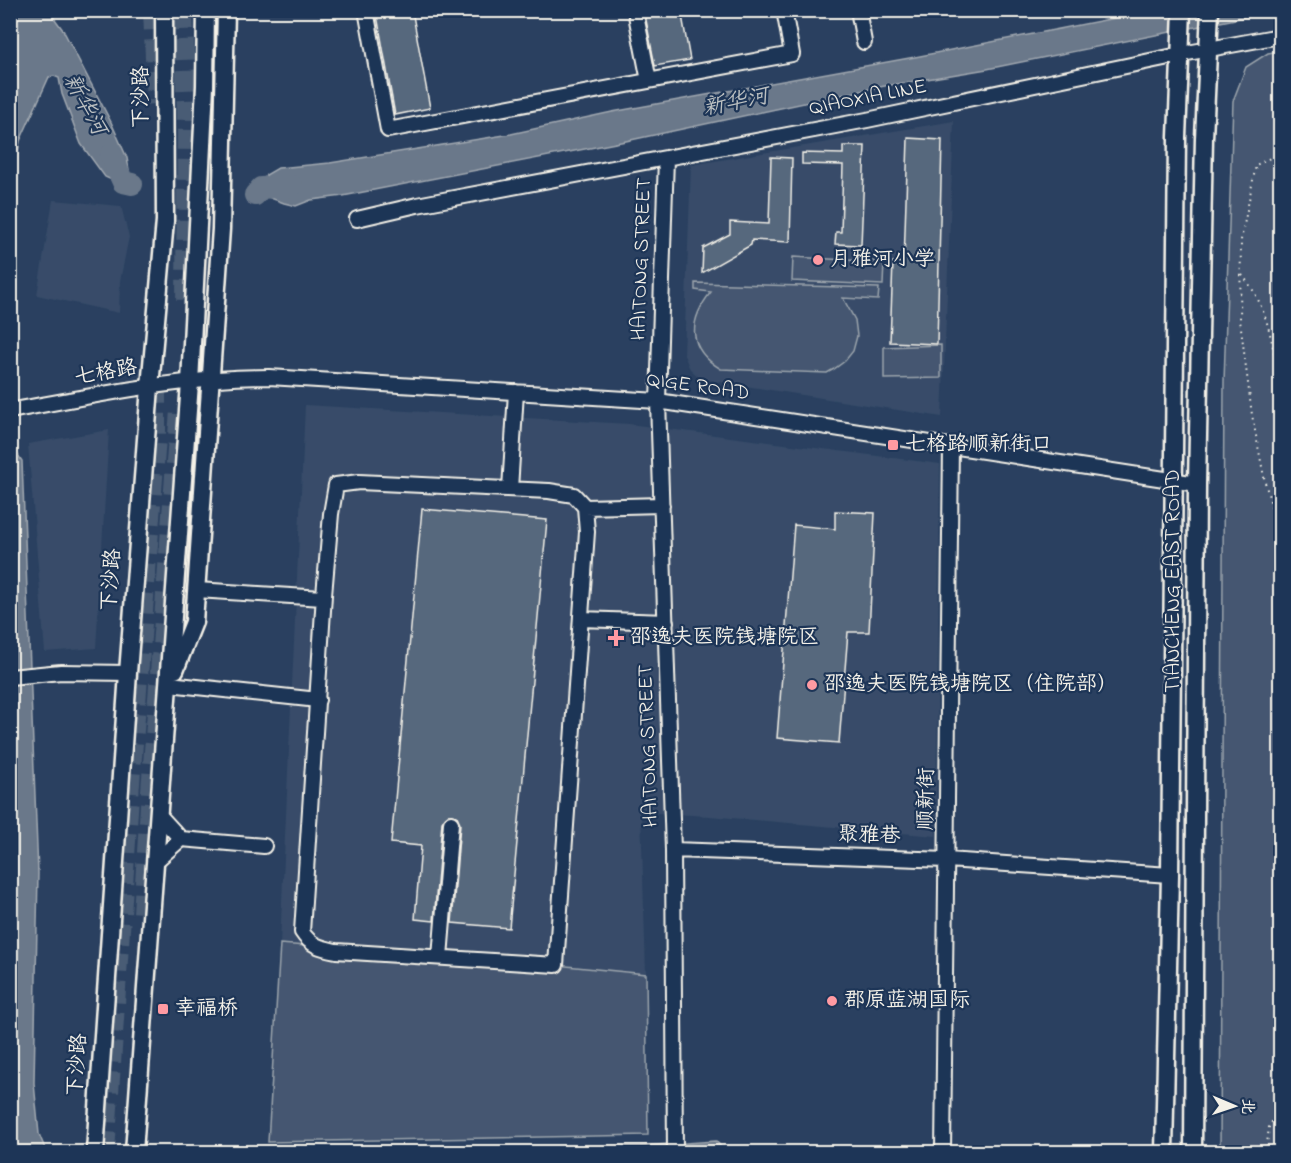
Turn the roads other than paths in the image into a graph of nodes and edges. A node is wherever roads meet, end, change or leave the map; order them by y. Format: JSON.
{"nodes":[{"id":1,"x":164,"y":10,"type":"edge"},
{"id":2,"x":206,"y":10,"type":"edge"},
{"id":3,"x":226,"y":10,"type":"edge"},
{"id":4,"x":366,"y":10,"type":"edge"},
{"id":5,"x":635,"y":10,"type":"edge"},
{"id":6,"x":784,"y":10,"type":"edge"},
{"id":7,"x":858,"y":10,"type":"edge"},
{"id":8,"x":1182,"y":10,"type":"edge"},
{"id":9,"x":1210,"y":10,"type":"edge"},
{"id":10,"x":1281,"y":36,"type":"edge"},
{"id":11,"x":864,"y":42,"type":"dead end"},
{"id":12,"x":1209,"y":44,"type":"junction"},
{"id":13,"x":1180,"y":50,"type":"junction"},
{"id":14,"x":649,"y":81,"type":"junction"},
{"id":15,"x":666,"y":158,"type":"junction"},
{"id":16,"x":357,"y":219,"type":"dead end"},
{"id":17,"x":212,"y":379,"type":"junction"},
{"id":18,"x":190,"y":383,"type":"junction"},
{"id":19,"x":150,"y":387,"type":"junction"},
{"id":20,"x":516,"y":392,"type":"junction"},
{"id":21,"x":658,"y":401,"type":"junction"},
{"id":22,"x":10,"y":411,"type":"edge"},
{"id":23,"x":951,"y":446,"type":"junction"},
{"id":24,"x":1173,"y":479,"type":"junction"},
{"id":25,"x":1197,"y":484,"type":"junction"},
{"id":26,"x":510,"y":489,"type":"junction"},
{"id":27,"x":662,"y":505,"type":"junction"},
{"id":28,"x":585,"y":507,"type":"junction"},
{"id":29,"x":197,"y":590,"type":"junction"},
{"id":30,"x":323,"y":598,"type":"junction"},
{"id":31,"x":581,"y":619,"type":"junction"},
{"id":32,"x":666,"y":622,"type":"junction"},
{"id":33,"x":128,"y":673,"type":"junction"},
{"id":34,"x":10,"y":677,"type":"edge"},
{"id":35,"x":169,"y":684,"type":"junction"},
{"id":36,"x":318,"y":700,"type":"junction"},
{"id":37,"x":159,"y":815,"type":"junction"},
{"id":38,"x":451,"y":823,"type":"dead end"},
{"id":39,"x":181,"y":839,"type":"junction"},
{"id":40,"x":264,"y":846,"type":"dead end"},
{"id":41,"x":673,"y":850,"type":"junction"},
{"id":42,"x":947,"y":860,"type":"junction"},
{"id":43,"x":156,"y":861,"type":"junction"},
{"id":44,"x":1170,"y":875,"type":"junction"},
{"id":45,"x":440,"y":957,"type":"junction"},
{"id":46,"x":95,"y":1152,"type":"edge"},
{"id":47,"x":134,"y":1152,"type":"edge"},
{"id":48,"x":675,"y":1152,"type":"edge"},
{"id":49,"x":943,"y":1152,"type":"edge"},
{"id":50,"x":1164,"y":1152,"type":"edge"},
{"id":51,"x":1193,"y":1152,"type":"edge"}],
"edges":[{"from":1,"to":19,"type":"main road","name":"下沙路"},
{"from":2,"to":18,"type":"main road"},
{"from":3,"to":17,"type":"main road"},
{"from":4,"to":14,"type":"street"},
{"from":5,"to":14,"type":"street"},
{"from":6,"to":14,"type":"street"},
{"from":7,"to":11,"type":"street"},
{"from":8,"to":13,"type":"main road","name":"TIANCHENG EAST ROAD"},
{"from":9,"to":12,"type":"main road","name":"TIANCHENG EAST ROAD"},
{"from":10,"to":12,"type":"street","name":"QIAOXIA LINE"},
{"from":12,"to":13,"type":"street","name":"QIAOXIA LINE"},
{"from":12,"to":25,"type":"main road","name":"TIANCHENG EAST ROAD"},
{"from":13,"to":15,"type":"street","name":"QIAOXIA LINE"},
{"from":13,"to":24,"type":"main road","name":"TIANCHENG EAST ROAD"},
{"from":15,"to":16,"type":"street","name":"QIAOXIA LINE"},
{"from":15,"to":21,"type":"street","name":"HAITONG STREET"},
{"from":17,"to":18,"type":"street","name":"QIGE ROAD"},
{"from":17,"to":20,"type":"street","name":"QIGE ROAD"},
{"from":17,"to":29,"type":"main road"},
{"from":18,"to":19,"type":"street","name":"七格路"},
{"from":18,"to":35,"type":"main road"},
{"from":19,"to":22,"type":"street","name":"七格路"},
{"from":19,"to":33,"type":"main road","name":"下沙路"},
{"from":20,"to":21,"type":"street","name":"QIGE ROAD"},
{"from":20,"to":26,"type":"street"},
{"from":21,"to":23,"type":"street","name":"QIGE ROAD"},
{"from":21,"to":27,"type":"street","name":"HAITONG STREET"},
{"from":23,"to":24,"type":"street","name":"QIGE ROAD"},
{"from":23,"to":42,"type":"street","name":"顺新街"},
{"from":24,"to":25,"type":"street","name":"QIGE ROAD"},
{"from":24,"to":44,"type":"main road","name":"TIANCHENG EAST ROAD"},
{"from":25,"to":51,"type":"main road","name":"TIANCHENG EAST ROAD"},
{"from":26,"to":28,"type":"street"},
{"from":26,"to":30,"type":"street"},
{"from":27,"to":28,"type":"street"},
{"from":27,"to":32,"type":"street","name":"HAITONG STREET"},
{"from":28,"to":31,"type":"street"},
{"from":29,"to":30,"type":"street"},
{"from":29,"to":35,"type":"main road"},
{"from":30,"to":36,"type":"street"},
{"from":31,"to":32,"type":"street"},
{"from":31,"to":45,"type":"street"},
{"from":32,"to":41,"type":"street","name":"HAITONG STREET"},
{"from":33,"to":34,"type":"street"},
{"from":33,"to":46,"type":"main road","name":"下沙路"},
{"from":35,"to":36,"type":"street"},
{"from":35,"to":37,"type":"main road"},
{"from":36,"to":45,"type":"street"},
{"from":37,"to":39,"type":"street"},
{"from":37,"to":43,"type":"main road"},
{"from":38,"to":45,"type":"street"},
{"from":39,"to":40,"type":"street"},
{"from":39,"to":43,"type":"street"},
{"from":41,"to":42,"type":"street","name":"聚雅巷"},
{"from":41,"to":48,"type":"street","name":"HAITONG STREET"},
{"from":42,"to":44,"type":"street","name":"聚雅巷"},
{"from":42,"to":49,"type":"street","name":"顺新街"},
{"from":43,"to":47,"type":"main road"},
{"from":44,"to":50,"type":"main road","name":"TIANCHENG EAST ROAD"}]}
